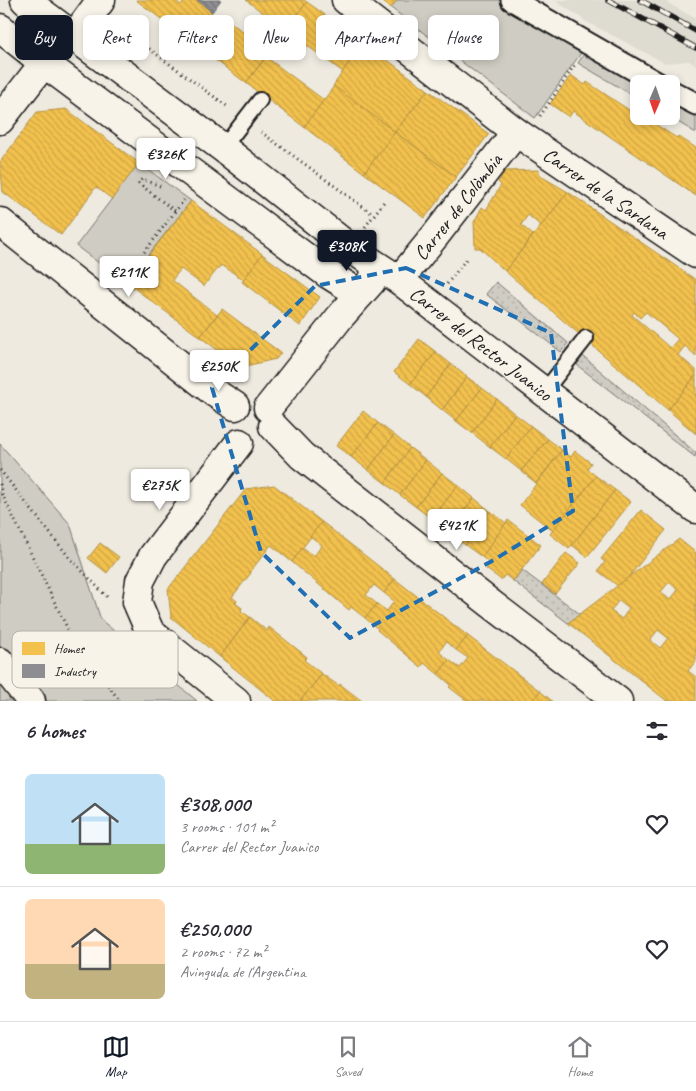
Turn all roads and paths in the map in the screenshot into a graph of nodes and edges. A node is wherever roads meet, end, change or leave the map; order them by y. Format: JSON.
{"nodes":[{"id":1,"x":24,"y":0,"type":"edge"},
{"id":2,"x":101,"y":0,"type":"edge"},
{"id":3,"x":346,"y":0,"type":"edge"},
{"id":4,"x":512,"y":0,"type":"edge"},
{"id":5,"x":0,"y":28,"type":"edge"},
{"id":6,"x":74,"y":37,"type":"junction"},
{"id":7,"x":582,"y":54,"type":"junction"},
{"id":8,"x":44,"y":63,"type":"junction"},
{"id":9,"x":636,"y":75,"type":"edge"},
{"id":10,"x":680,"y":96,"type":"edge"},
{"id":11,"x":260,"y":100,"type":"dead end"},
{"id":12,"x":696,"y":104,"type":"edge"},
{"id":13,"x":0,"y":120,"type":"edge"},
{"id":14,"x":525,"y":127,"type":"junction"},
{"id":15,"x":223,"y":148,"type":"junction"},
{"id":16,"x":166,"y":189,"type":"dead end"},
{"id":17,"x":186,"y":198,"type":"dead end"},
{"id":18,"x":386,"y":199,"type":"dead end"},
{"id":19,"x":175,"y":211,"type":"junction"},
{"id":20,"x":0,"y":222,"type":"edge"},
{"id":21,"x":364,"y":230,"type":"dead end"},
{"id":22,"x":696,"y":254,"type":"edge"},
{"id":23,"x":466,"y":258,"type":"dead end"},
{"id":24,"x":390,"y":275,"type":"junction"},
{"id":25,"x":118,"y":286,"type":"dead end"},
{"id":26,"x":446,"y":286,"type":"dead end"},
{"id":27,"x":360,"y":294,"type":"junction"},
{"id":28,"x":586,"y":338,"type":"dead end"},
{"id":29,"x":544,"y":392,"type":"junction"},
{"id":30,"x":235,"y":406,"type":"junction"},
{"id":31,"x":271,"y":417,"type":"junction"},
{"id":32,"x":239,"y":443,"type":"junction"},
{"id":33,"x":0,"y":470,"type":"edge"},
{"id":34,"x":0,"y":484,"type":"edge"},
{"id":35,"x":693,"y":501,"type":"edge"},
{"id":36,"x":125,"y":603,"type":"junction"},
{"id":37,"x":69,"y":631,"type":"edge"},
{"id":38,"x":149,"y":631,"type":"edge"},
{"id":39,"x":178,"y":654,"type":"edge"},
{"id":40,"x":0,"y":662,"type":"edge"},
{"id":41,"x":12,"y":677,"type":"edge"},
{"id":42,"x":21,"y":688,"type":"edge"},
{"id":43,"x":110,"y":688,"type":"edge"},
{"id":44,"x":31,"y":701,"type":"edge"},
{"id":45,"x":120,"y":701,"type":"edge"},
{"id":46,"x":236,"y":701,"type":"edge"},
{"id":47,"x":618,"y":701,"type":"edge"}],
"edges":[{"from":1,"to":6,"type":"main road","name":"Carrer del Rector Juanico"},
{"from":2,"to":6,"type":"main road"},
{"from":3,"to":14,"type":"main road","name":"Carrer de la Sardana"},
{"from":4,"to":7,"type":"street"},
{"from":5,"to":8,"type":"main road"},
{"from":6,"to":15,"type":"main road","name":"Carrer del Rector Juanico"},
{"from":7,"to":9,"type":"street"},
{"from":7,"to":14,"type":"path"},
{"from":8,"to":13,"type":"main road"},
{"from":8,"to":27,"type":"main road"},
{"from":10,"to":12,"type":"street"},
{"from":11,"to":15,"type":"lane"},
{"from":14,"to":22,"type":"main road","name":"Carrer de la Sardana"},
{"from":14,"to":24,"type":"main road","name":"Carrer de Colòmbia"},
{"from":15,"to":24,"type":"main road","name":"Carrer del Rector Juanico"},
{"from":16,"to":19,"type":"path"},
{"from":17,"to":19,"type":"path"},
{"from":18,"to":21,"type":"path"},
{"from":19,"to":25,"type":"path"},
{"from":20,"to":30,"type":"main road"},
{"from":23,"to":26,"type":"path"},
{"from":24,"to":27,"type":"main road","name":"Carrer de Colòmbia"},
{"from":24,"to":29,"type":"main road","name":"Carrer del Rector Juanico"},
{"from":27,"to":31,"type":"main road","name":"Carrer de Colòmbia"},
{"from":28,"to":29,"type":"lane"},
{"from":29,"to":35,"type":"main road","name":"Carrer del Rector Juanico"},
{"from":30,"to":31,"type":"main road"},
{"from":30,"to":32,"type":"main road"},
{"from":31,"to":32,"type":"main road"},
{"from":31,"to":47,"type":"main road"},
{"from":32,"to":36,"type":"main road"},
{"from":33,"to":36,"type":"path"},
{"from":34,"to":37,"type":"path"},
{"from":36,"to":38,"type":"main road"},
{"from":39,"to":46,"type":"main road"},
{"from":40,"to":41,"type":"main road"},
{"from":42,"to":44,"type":"main road"},
{"from":43,"to":45,"type":"path"}]}
